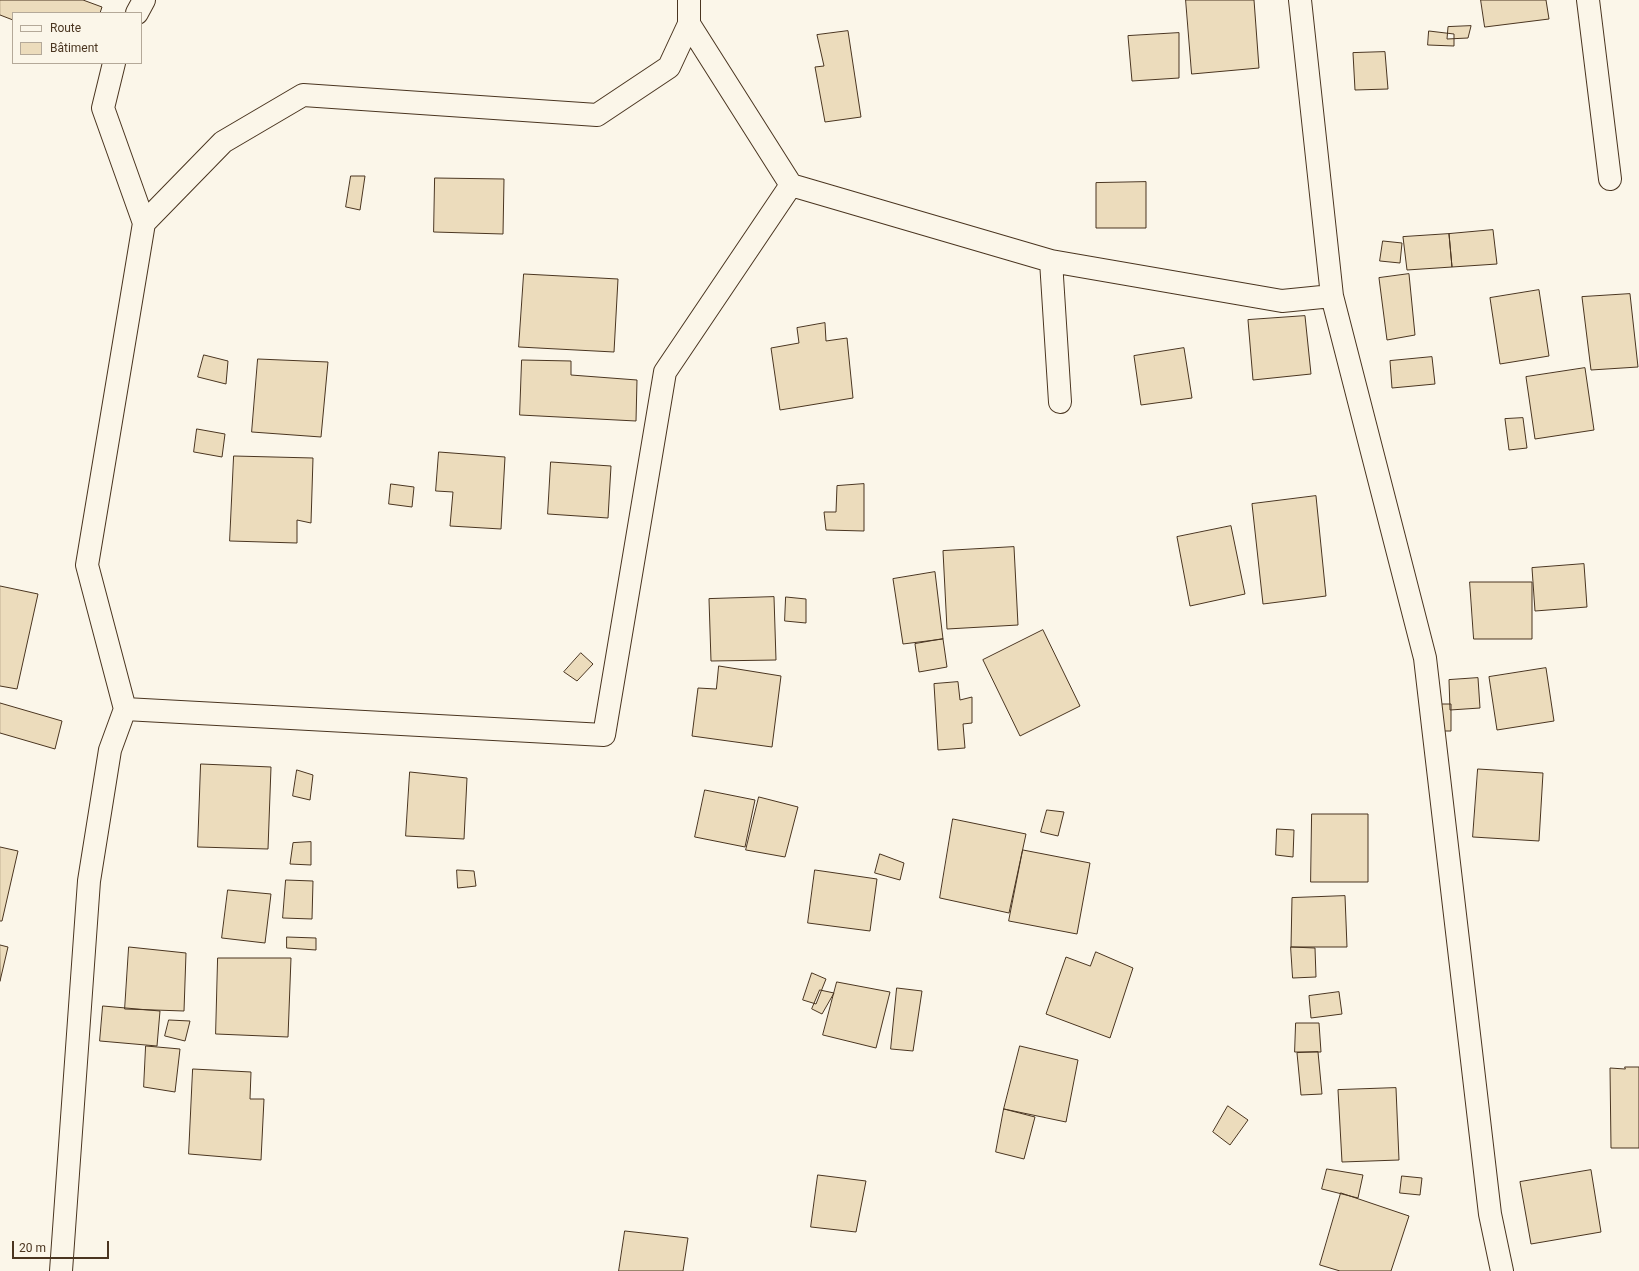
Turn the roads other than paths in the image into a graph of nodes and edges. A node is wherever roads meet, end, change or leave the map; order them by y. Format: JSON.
{"nodes":[{"id":1,"x":144,"y":0,"type":"edge"},
{"id":2,"x":689,"y":0,"type":"edge"},
{"id":3,"x":1300,"y":0,"type":"edge"},
{"id":4,"x":1588,"y":0,"type":"edge"},
{"id":5,"x":138,"y":12,"type":"edge"},
{"id":6,"x":689,"y":24,"type":"junction"},
{"id":7,"x":114,"y":64,"type":"edge"},
{"id":8,"x":1610,"y":180,"type":"dead end"},
{"id":9,"x":791,"y":185,"type":"junction"},
{"id":10,"x":144,"y":223,"type":"junction"},
{"id":11,"x":1051,"y":261,"type":"junction"},
{"id":12,"x":1332,"y":296,"type":"junction"},
{"id":13,"x":1060,"y":402,"type":"dead end"},
{"id":14,"x":125,"y":709,"type":"junction"},
{"id":15,"x":56,"y":1269,"type":"edge"},
{"id":16,"x":1502,"y":1271,"type":"edge"}],
"edges":[{"from":1,"to":5,"type":"street"},
{"from":2,"to":6,"type":"street"},
{"from":3,"to":12,"type":"street"},
{"from":4,"to":8,"type":"street"},
{"from":6,"to":9,"type":"street"},
{"from":6,"to":10,"type":"street"},
{"from":7,"to":10,"type":"street"},
{"from":9,"to":11,"type":"street"},
{"from":9,"to":14,"type":"street"},
{"from":10,"to":14,"type":"street"},
{"from":11,"to":12,"type":"street"},
{"from":11,"to":13,"type":"street"},
{"from":12,"to":16,"type":"street"},
{"from":14,"to":15,"type":"street"}]}
